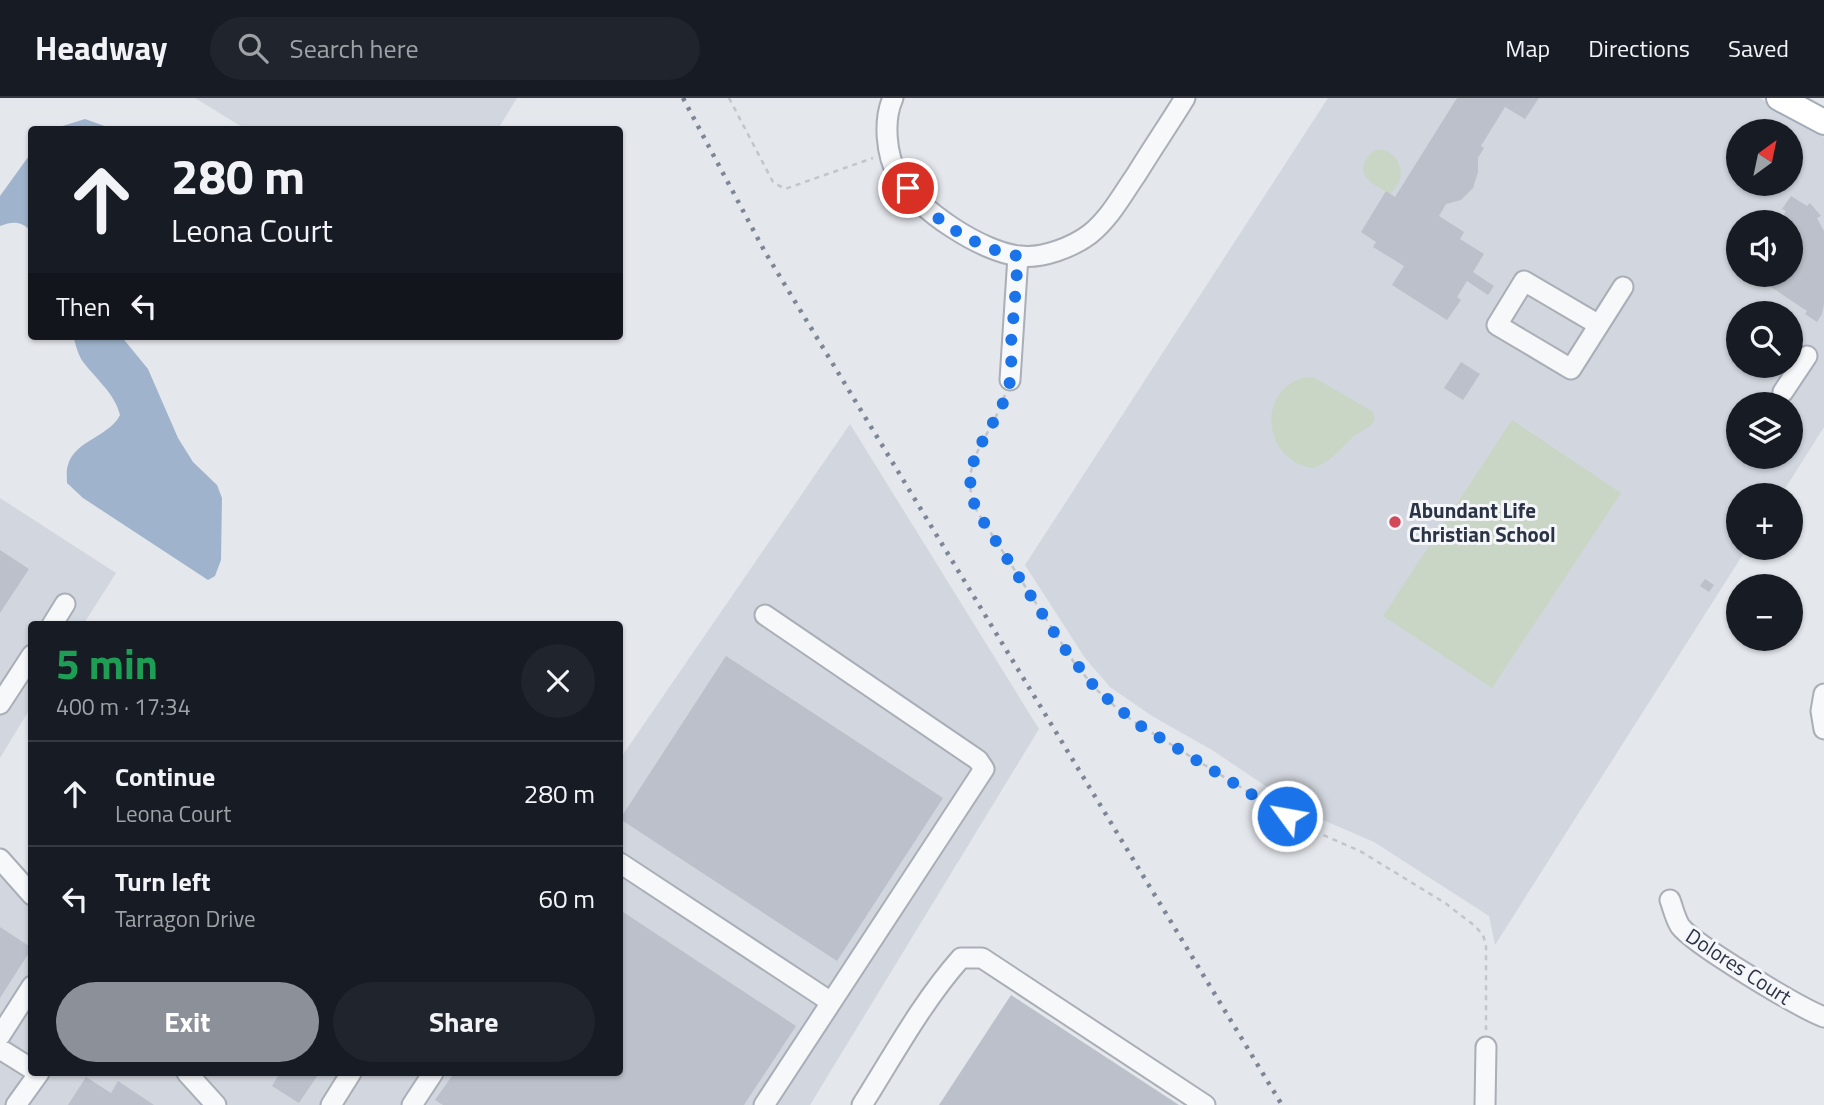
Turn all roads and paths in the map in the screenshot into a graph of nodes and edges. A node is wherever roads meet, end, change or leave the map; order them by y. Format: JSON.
{"nodes":[{"id":1,"x":729,"y":98,"type":"edge"},
{"id":2,"x":893,"y":98,"type":"edge"},
{"id":3,"x":1185,"y":98,"type":"edge"},
{"id":4,"x":1779,"y":98,"type":"edge"},
{"id":5,"x":1800,"y":98,"type":"edge"},
{"id":6,"x":1824,"y":115,"type":"edge"},
{"id":7,"x":1824,"y":121,"type":"edge"},
{"id":8,"x":890,"y":152,"type":"junction"},
{"id":9,"x":1018,"y":256,"type":"junction"},
{"id":10,"x":1623,"y":287,"type":"dead end"},
{"id":11,"x":1599,"y":325,"type":"junction"},
{"id":12,"x":1807,"y":356,"type":"dead end"},
{"id":13,"x":1010,"y":380,"type":"joint"},
{"id":14,"x":1783,"y":391,"type":"dead end"},
{"id":15,"x":65,"y":604,"type":"dead end"},
{"id":16,"x":765,"y":615,"type":"dead end"},
{"id":17,"x":54,"y":621,"type":"edge"},
{"id":18,"x":28,"y":661,"type":"edge"},
{"id":19,"x":1824,"y":694,"type":"edge"},
{"id":20,"x":0,"y":704,"type":"edge"},
{"id":21,"x":1824,"y":729,"type":"edge"},
{"id":22,"x":0,"y":859,"type":"edge"},
{"id":23,"x":623,"y":865,"type":"edge"},
{"id":24,"x":28,"y":890,"type":"edge"},
{"id":25,"x":1670,"y":900,"type":"dead end"},
{"id":26,"x":28,"y":992,"type":"edge"},
{"id":27,"x":831,"y":1002,"type":"junction"},
{"id":28,"x":1824,"y":1017,"type":"edge"},
{"id":29,"x":0,"y":1036,"type":"edge"},
{"id":30,"x":1486,"y":1047,"type":"joint"},
{"id":31,"x":0,"y":1049,"type":"edge"},
{"id":32,"x":28,"y":1066,"type":"edge"},
{"id":33,"x":36,"y":1076,"type":"edge"},
{"id":34,"x":190,"y":1076,"type":"edge"},
{"id":35,"x":349,"y":1076,"type":"edge"},
{"id":36,"x":431,"y":1076,"type":"edge"},
{"id":37,"x":16,"y":1105,"type":"edge"},
{"id":38,"x":216,"y":1105,"type":"edge"},
{"id":39,"x":331,"y":1105,"type":"edge"},
{"id":40,"x":412,"y":1105,"type":"edge"},
{"id":41,"x":764,"y":1105,"type":"edge"},
{"id":42,"x":862,"y":1105,"type":"edge"},
{"id":43,"x":1205,"y":1105,"type":"edge"},
{"id":44,"x":1485,"y":1105,"type":"edge"}],
"edges":[{"from":1,"to":8,"type":"path"},
{"from":2,"to":8,"type":"street"},
{"from":3,"to":9,"type":"street"},
{"from":4,"to":7,"type":"main road"},
{"from":5,"to":6,"type":"main road"},
{"from":8,"to":9,"type":"street"},
{"from":9,"to":13,"type":"street"},
{"from":10,"to":11,"type":"street"},
{"from":11,"to":11,"type":"street"},
{"from":12,"to":14,"type":"street"},
{"from":13,"to":30,"type":"path"},
{"from":15,"to":17,"type":"street"},
{"from":16,"to":27,"type":"street"},
{"from":18,"to":20,"type":"street"},
{"from":19,"to":21,"type":"street"},
{"from":22,"to":24,"type":"street"},
{"from":23,"to":27,"type":"street"},
{"from":25,"to":28,"type":"street","name":"Dolores Court"},
{"from":26,"to":29,"type":"street"},
{"from":27,"to":41,"type":"street"},
{"from":30,"to":44,"type":"street"},
{"from":31,"to":32,"type":"street"},
{"from":33,"to":37,"type":"street"},
{"from":34,"to":38,"type":"street"},
{"from":35,"to":39,"type":"street"},
{"from":36,"to":40,"type":"street"},
{"from":42,"to":43,"type":"street"}]}
